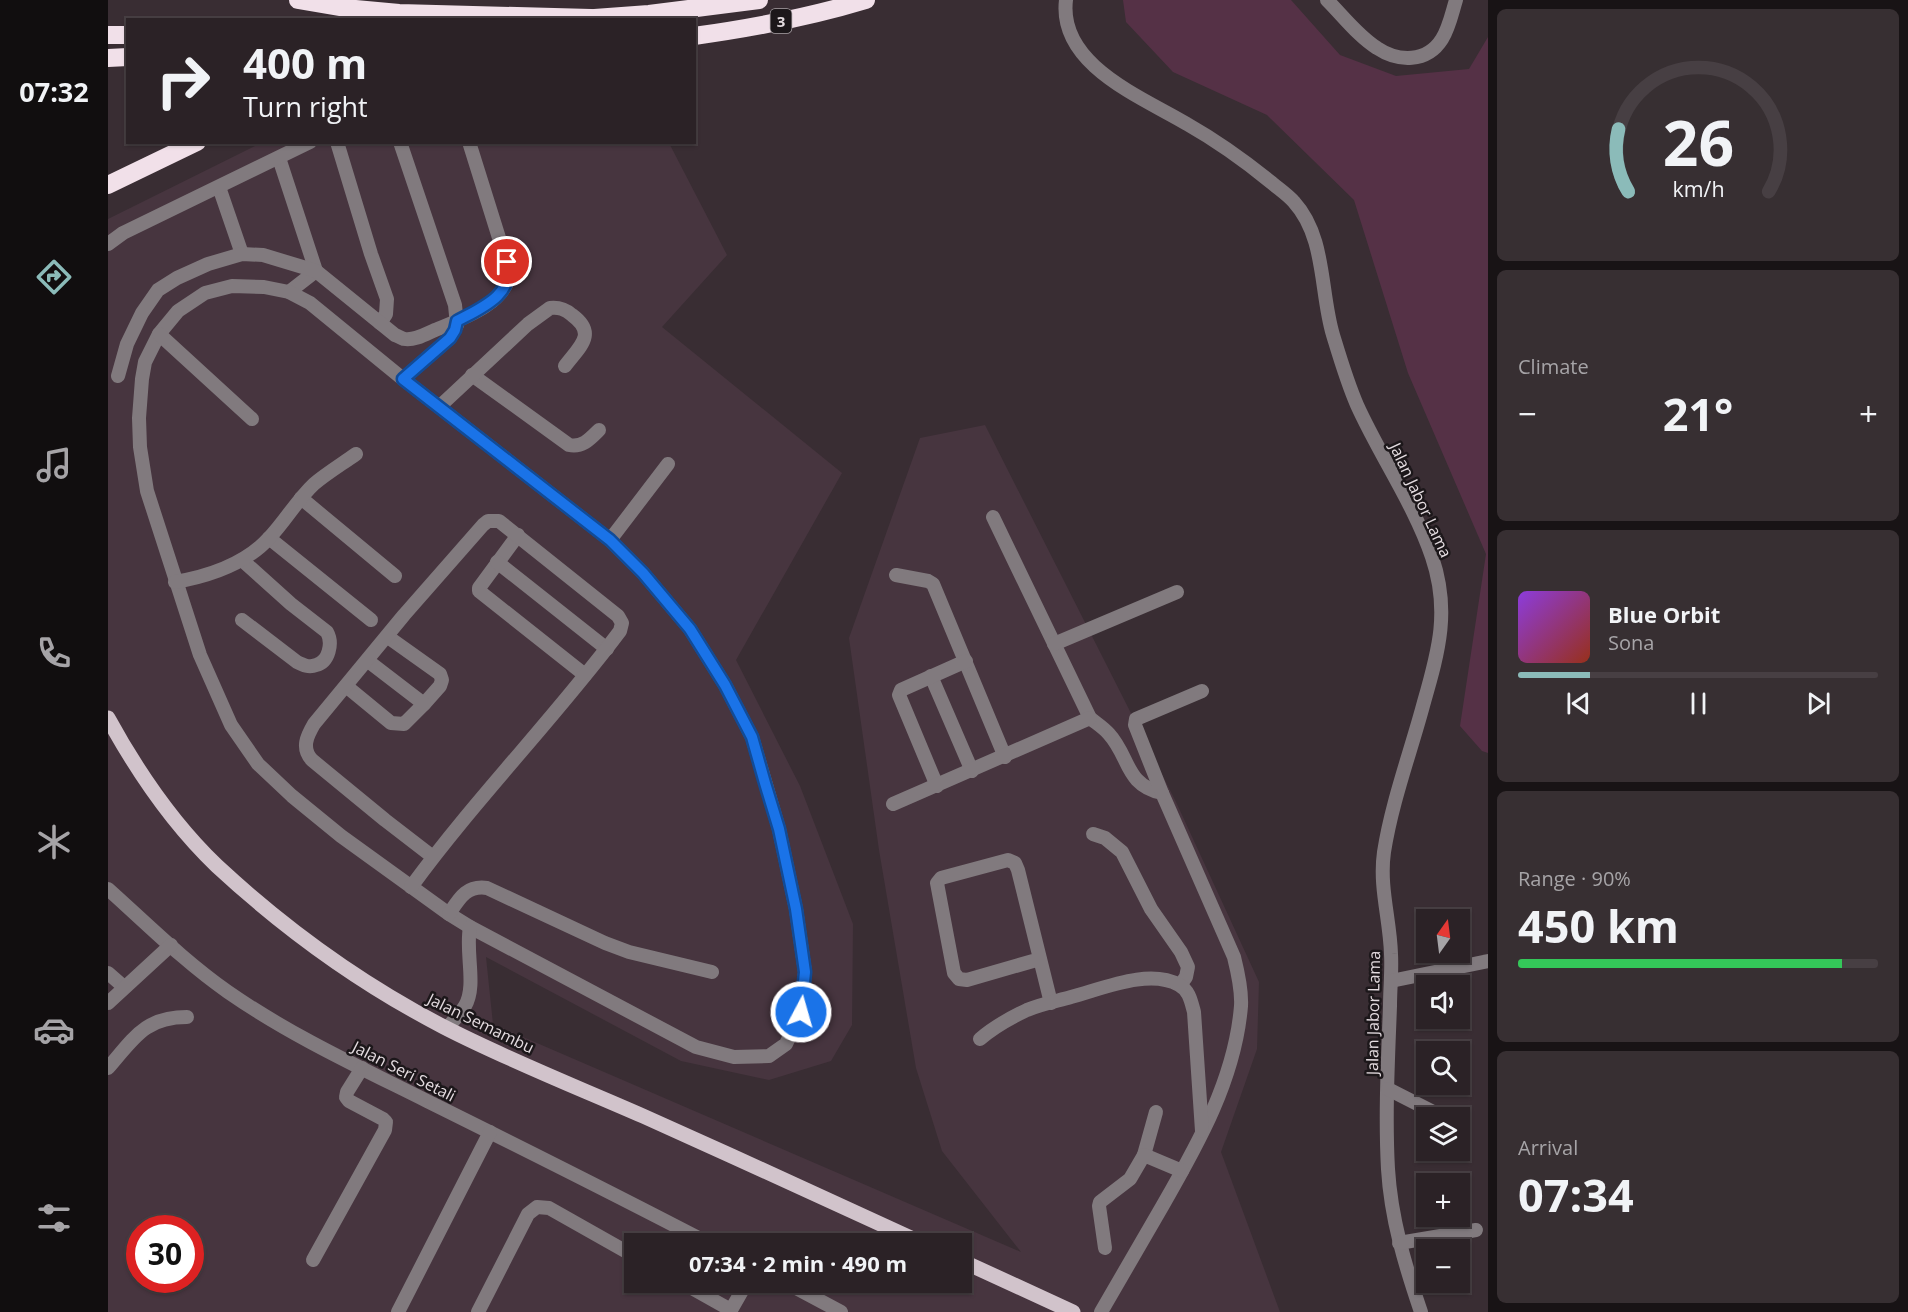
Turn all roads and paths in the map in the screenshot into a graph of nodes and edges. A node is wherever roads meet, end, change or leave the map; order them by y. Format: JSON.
{"nodes":[{"id":1,"x":298,"y":0,"type":"edge"},
{"id":2,"x":759,"y":0,"type":"edge"},
{"id":3,"x":866,"y":0,"type":"edge"},
{"id":4,"x":1066,"y":0,"type":"edge"},
{"id":5,"x":1327,"y":0,"type":"edge"},
{"id":6,"x":1456,"y":0,"type":"edge"},
{"id":7,"x":554,"y":18,"type":"edge"},
{"id":8,"x":595,"y":18,"type":"edge"},
{"id":9,"x":108,"y":35,"type":"edge"},
{"id":10,"x":126,"y":35,"type":"edge"},
{"id":11,"x":696,"y":36,"type":"edge"},
{"id":12,"x":126,"y":57,"type":"edge"},
{"id":13,"x":108,"y":58,"type":"edge"},
{"id":14,"x":193,"y":144,"type":"edge"},
{"id":15,"x":304,"y":144,"type":"edge"},
{"id":16,"x":338,"y":144,"type":"edge"},
{"id":17,"x":400,"y":144,"type":"edge"},
{"id":18,"x":470,"y":144,"type":"edge"},
{"id":19,"x":279,"y":158,"type":"junction"},
{"id":20,"x":112,"y":182,"type":"edge"},
{"id":21,"x":219,"y":187,"type":"junction"},
{"id":22,"x":108,"y":244,"type":"edge"},
{"id":23,"x":242,"y":255,"type":"junction"},
{"id":24,"x":316,"y":271,"type":"junction"},
{"id":25,"x":289,"y":292,"type":"junction"},
{"id":26,"x":457,"y":321,"type":"junction"},
{"id":27,"x":380,"y":323,"type":"junction"},
{"id":28,"x":159,"y":334,"type":"junction"},
{"id":29,"x":565,"y":366,"type":"dead end"},
{"id":30,"x":113,"y":375,"type":"edge"},
{"id":31,"x":472,"y":375,"type":"junction"},
{"id":32,"x":142,"y":379,"type":"junction"},
{"id":33,"x":403,"y":379,"type":"junction"},
{"id":34,"x":439,"y":407,"type":"junction"},
{"id":35,"x":252,"y":419,"type":"dead end"},
{"id":36,"x":599,"y":430,"type":"dead end"},
{"id":37,"x":356,"y":454,"type":"dead end"},
{"id":38,"x":668,"y":464,"type":"dead end"},
{"id":39,"x":301,"y":498,"type":"junction"},
{"id":40,"x":993,"y":517,"type":"dead end"},
{"id":41,"x":518,"y":535,"type":"junction"},
{"id":42,"x":269,"y":538,"type":"junction"},
{"id":43,"x":610,"y":540,"type":"junction"},
{"id":44,"x":242,"y":560,"type":"junction"},
{"id":45,"x":497,"y":562,"type":"junction"},
{"id":46,"x":896,"y":575,"type":"dead end"},
{"id":47,"x":394,"y":576,"type":"dead end"},
{"id":48,"x":175,"y":582,"type":"junction"},
{"id":49,"x":1176,"y":592,"type":"dead end"},
{"id":50,"x":242,"y":620,"type":"dead end"},
{"id":51,"x":371,"y":620,"type":"dead end"},
{"id":52,"x":388,"y":637,"type":"junction"},
{"id":53,"x":1054,"y":644,"type":"junction"},
{"id":54,"x":607,"y":649,"type":"junction"},
{"id":55,"x":368,"y":661,"type":"junction"},
{"id":56,"x":966,"y":661,"type":"junction"},
{"id":57,"x":585,"y":675,"type":"junction"},
{"id":58,"x":931,"y":676,"type":"junction"},
{"id":59,"x":346,"y":686,"type":"junction"},
{"id":60,"x":1202,"y":691,"type":"dead end"},
{"id":61,"x":424,"y":704,"type":"junction"},
{"id":62,"x":108,"y":718,"type":"edge"},
{"id":63,"x":1090,"y":718,"type":"junction"},
{"id":64,"x":1005,"y":757,"type":"junction"},
{"id":65,"x":972,"y":771,"type":"junction"},
{"id":66,"x":937,"y":786,"type":"junction"},
{"id":67,"x":1162,"y":793,"type":"junction"},
{"id":68,"x":893,"y":804,"type":"dead end"},
{"id":69,"x":1093,"y":834,"type":"dead end"},
{"id":70,"x":433,"y":857,"type":"junction"},
{"id":71,"x":411,"y":887,"type":"junction"},
{"id":72,"x":108,"y":889,"type":"edge"},
{"id":73,"x":449,"y":914,"type":"junction"},
{"id":74,"x":470,"y":927,"type":"junction"},
{"id":75,"x":171,"y":945,"type":"junction"},
{"id":76,"x":1040,"y":959,"type":"junction"},
{"id":77,"x":1488,"y":961,"type":"edge"},
{"id":78,"x":712,"y":972,"type":"dead end"},
{"id":79,"x":108,"y":973,"type":"edge"},
{"id":80,"x":1390,"y":981,"type":"junction"},
{"id":81,"x":1180,"y":985,"type":"junction"},
{"id":82,"x":124,"y":987,"type":"junction"},
{"id":83,"x":108,"y":1003,"type":"edge"},
{"id":84,"x":1051,"y":1003,"type":"junction"},
{"id":85,"x":187,"y":1017,"type":"dead end"},
{"id":86,"x":447,"y":1028,"type":"junction"},
{"id":87,"x":980,"y":1039,"type":"dead end"},
{"id":88,"x":108,"y":1068,"type":"edge"},
{"id":89,"x":362,"y":1068,"type":"junction"},
{"id":90,"x":1388,"y":1089,"type":"junction"},
{"id":91,"x":1423,"y":1107,"type":"edge"},
{"id":92,"x":1156,"y":1112,"type":"dead end"},
{"id":93,"x":490,"y":1132,"type":"junction"},
{"id":94,"x":1203,"y":1133,"type":"junction"},
{"id":95,"x":1144,"y":1155,"type":"junction"},
{"id":96,"x":1182,"y":1171,"type":"junction"},
{"id":97,"x":1476,"y":1230,"type":"dead end"},
{"id":98,"x":689,"y":1233,"type":"edge"},
{"id":99,"x":900,"y":1233,"type":"edge"},
{"id":100,"x":1399,"y":1243,"type":"junction"},
{"id":101,"x":1105,"y":1248,"type":"dead end"},
{"id":102,"x":624,"y":1250,"type":"edge"},
{"id":103,"x":313,"y":1260,"type":"dead end"},
{"id":104,"x":972,"y":1266,"type":"edge"},
{"id":105,"x":701,"y":1293,"type":"edge"},
{"id":106,"x":742,"y":1293,"type":"edge"},
{"id":107,"x":806,"y":1293,"type":"edge"},
{"id":108,"x":733,"y":1311,"type":"edge"},
{"id":109,"x":398,"y":1312,"type":"edge"},
{"id":110,"x":478,"y":1312,"type":"edge"},
{"id":111,"x":841,"y":1312,"type":"edge"},
{"id":112,"x":1073,"y":1312,"type":"edge"},
{"id":113,"x":1101,"y":1312,"type":"edge"},
{"id":114,"x":1421,"y":1312,"type":"edge"}],
"edges":[{"from":1,"to":7,"type":"highway"},
{"from":2,"to":8,"type":"highway","number":"3"},
{"from":3,"to":11,"type":"highway","number":"3"},
{"from":4,"to":80,"type":"street","name":"Jalan Jabor Lama"},
{"from":5,"to":6,"type":"street"},
{"from":9,"to":10,"type":"highway"},
{"from":12,"to":13,"type":"highway"},
{"from":14,"to":20,"type":"highway"},
{"from":15,"to":19,"type":"street"},
{"from":16,"to":27,"type":"street"},
{"from":17,"to":26,"type":"street"},
{"from":18,"to":26,"type":"street"},
{"from":19,"to":21,"type":"street"},
{"from":19,"to":24,"type":"street"},
{"from":21,"to":22,"type":"street"},
{"from":21,"to":23,"type":"street"},
{"from":23,"to":24,"type":"street"},
{"from":23,"to":30,"type":"street"},
{"from":24,"to":25,"type":"street"},
{"from":24,"to":27,"type":"street"},
{"from":25,"to":28,"type":"street"},
{"from":25,"to":33,"type":"street"},
{"from":26,"to":27,"type":"street"},
{"from":26,"to":33,"type":"street"},
{"from":28,"to":32,"type":"street"},
{"from":28,"to":35,"type":"street"},
{"from":29,"to":31,"type":"street"},
{"from":30,"to":32,"type":"street"},
{"from":31,"to":34,"type":"street"},
{"from":31,"to":36,"type":"street"},
{"from":32,"to":48,"type":"street"},
{"from":33,"to":34,"type":"street"},
{"from":34,"to":43,"type":"street"},
{"from":37,"to":39,"type":"street"},
{"from":38,"to":43,"type":"street"},
{"from":39,"to":42,"type":"street"},
{"from":39,"to":47,"type":"street"},
{"from":40,"to":53,"type":"street"},
{"from":41,"to":45,"type":"street"},
{"from":41,"to":52,"type":"street"},
{"from":41,"to":54,"type":"street"},
{"from":42,"to":44,"type":"street"},
{"from":42,"to":51,"type":"street"},
{"from":43,"to":74,"type":"street"},
{"from":44,"to":48,"type":"street"},
{"from":44,"to":50,"type":"street"},
{"from":45,"to":54,"type":"street"},
{"from":45,"to":57,"type":"street"},
{"from":46,"to":56,"type":"street"},
{"from":48,"to":71,"type":"street"},
{"from":49,"to":53,"type":"street"},
{"from":52,"to":55,"type":"street"},
{"from":52,"to":61,"type":"street"},
{"from":53,"to":63,"type":"street"},
{"from":54,"to":57,"type":"street"},
{"from":55,"to":59,"type":"street"},
{"from":55,"to":61,"type":"street"},
{"from":56,"to":58,"type":"street"},
{"from":56,"to":64,"type":"street"},
{"from":57,"to":70,"type":"street"},
{"from":58,"to":65,"type":"street"},
{"from":58,"to":66,"type":"street"},
{"from":59,"to":61,"type":"street"},
{"from":59,"to":70,"type":"street"},
{"from":60,"to":67,"type":"street"},
{"from":62,"to":86,"type":"main road","name":"Jalan Semambu"},
{"from":63,"to":64,"type":"street"},
{"from":63,"to":67,"type":"street"},
{"from":64,"to":65,"type":"street"},
{"from":65,"to":66,"type":"street"},
{"from":66,"to":68,"type":"street"},
{"from":67,"to":94,"type":"street"},
{"from":69,"to":81,"type":"street"},
{"from":70,"to":71,"type":"street"},
{"from":71,"to":73,"type":"street"},
{"from":72,"to":75,"type":"street","name":"Jalan Seri Setali"},
{"from":73,"to":74,"type":"street"},
{"from":73,"to":78,"type":"street"},
{"from":74,"to":86,"type":"street"},
{"from":75,"to":82,"type":"street"},
{"from":75,"to":89,"type":"street","name":"Jalan Seri Setali"},
{"from":76,"to":76,"type":"street"},
{"from":76,"to":84,"type":"street"},
{"from":77,"to":80,"type":"street"},
{"from":79,"to":82,"type":"street"},
{"from":80,"to":90,"type":"street","name":"Jalan Jabor Lama"},
{"from":81,"to":84,"type":"street"},
{"from":81,"to":94,"type":"street"},
{"from":82,"to":83,"type":"street"},
{"from":84,"to":87,"type":"street"},
{"from":85,"to":88,"type":"street"},
{"from":86,"to":99,"type":"main road","name":"Jalan Semambu"},
{"from":89,"to":93,"type":"street","name":"Jalan Seri Setali"},
{"from":89,"to":103,"type":"street"},
{"from":90,"to":91,"type":"street"},
{"from":90,"to":100,"type":"street","name":"Jalan Jabor Lama"},
{"from":92,"to":95,"type":"street"},
{"from":93,"to":98,"type":"street","name":"Jalan Seri Setali"},
{"from":93,"to":109,"type":"street"},
{"from":94,"to":96,"type":"street"},
{"from":95,"to":96,"type":"street"},
{"from":95,"to":101,"type":"street"},
{"from":96,"to":113,"type":"street"},
{"from":97,"to":100,"type":"street"},
{"from":100,"to":114,"type":"street","name":"Jalan Jabor Lama"},
{"from":102,"to":110,"type":"street"},
{"from":104,"to":112,"type":"main road"},
{"from":105,"to":108,"type":"street"},
{"from":106,"to":108,"type":"street"},
{"from":107,"to":111,"type":"street"}]}
